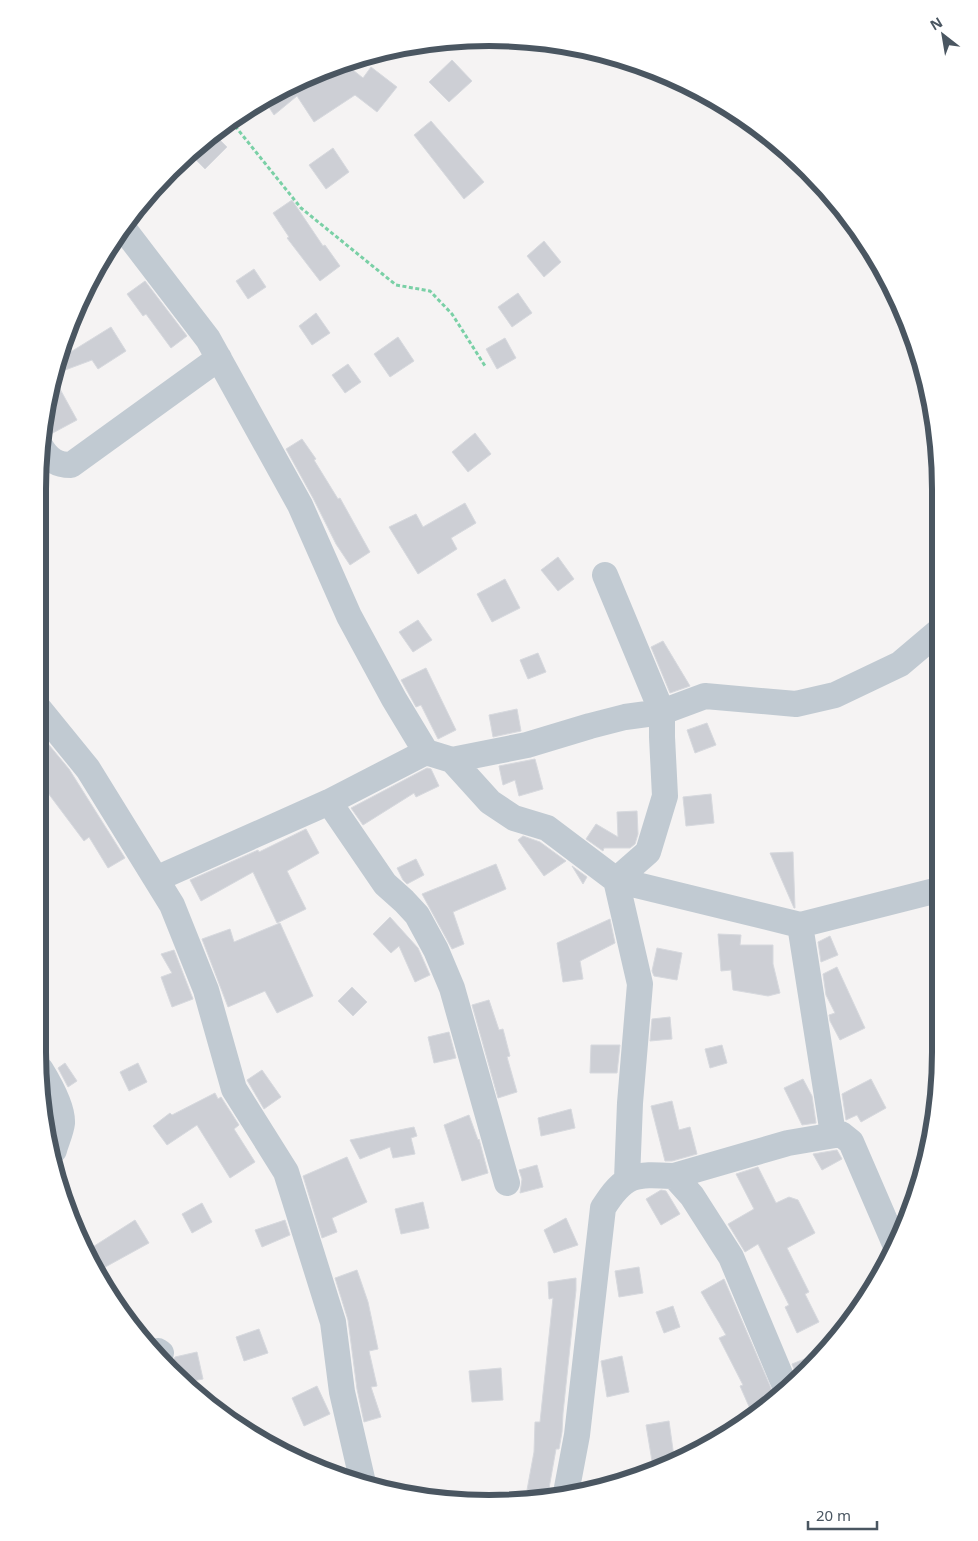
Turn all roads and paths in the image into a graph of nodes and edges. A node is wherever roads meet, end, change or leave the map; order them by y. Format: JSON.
{"nodes":[{"id":1,"x":235,"y":126,"type":"edge"},
{"id":2,"x":127,"y":234,"type":"edge"},
{"id":3,"x":219,"y":358,"type":"junction"},
{"id":4,"x":485,"y":366,"type":"dead end"},
{"id":5,"x":47,"y":457,"type":"edge"},
{"id":6,"x":605,"y":575,"type":"dead end"},
{"id":7,"x":932,"y":637,"type":"edge"},
{"id":8,"x":662,"y":712,"type":"junction"},
{"id":9,"x":46,"y":717,"type":"edge"},
{"id":10,"x":426,"y":752,"type":"junction"},
{"id":11,"x":452,"y":760,"type":"junction"},
{"id":12,"x":329,"y":802,"type":"junction"},
{"id":13,"x":156,"y":879,"type":"junction"},
{"id":14,"x":616,"y":880,"type":"junction"},
{"id":15,"x":932,"y":892,"type":"edge"},
{"id":16,"x":800,"y":925,"type":"junction"},
{"id":17,"x":47,"y":1080,"type":"edge"},
{"id":18,"x":833,"y":1134,"type":"junction"},
{"id":19,"x":56,"y":1143,"type":"edge"},
{"id":20,"x":674,"y":1176,"type":"junction"},
{"id":21,"x":627,"y":1179,"type":"junction"},
{"id":22,"x":507,"y":1183,"type":"dead end"},
{"id":23,"x":891,"y":1236,"type":"edge"},
{"id":24,"x":783,"y":1383,"type":"edge"},
{"id":25,"x":361,"y":1476,"type":"edge"},
{"id":26,"x":567,"y":1487,"type":"edge"}],
"edges":[{"from":1,"to":4,"type":"path"},
{"from":2,"to":3,"type":"street"},
{"from":3,"to":5,"type":"street"},
{"from":3,"to":10,"type":"street"},
{"from":6,"to":8,"type":"street"},
{"from":7,"to":8,"type":"street"},
{"from":8,"to":11,"type":"street"},
{"from":8,"to":14,"type":"street"},
{"from":9,"to":13,"type":"street"},
{"from":10,"to":11,"type":"street"},
{"from":10,"to":12,"type":"street"},
{"from":11,"to":14,"type":"street"},
{"from":12,"to":13,"type":"street"},
{"from":12,"to":22,"type":"street"},
{"from":13,"to":25,"type":"street"},
{"from":14,"to":16,"type":"street"},
{"from":14,"to":21,"type":"street"},
{"from":15,"to":16,"type":"street"},
{"from":16,"to":18,"type":"street"},
{"from":17,"to":19,"type":"street"},
{"from":18,"to":20,"type":"street"},
{"from":18,"to":23,"type":"street"},
{"from":20,"to":21,"type":"street"},
{"from":20,"to":24,"type":"street"},
{"from":21,"to":26,"type":"street"}]}
